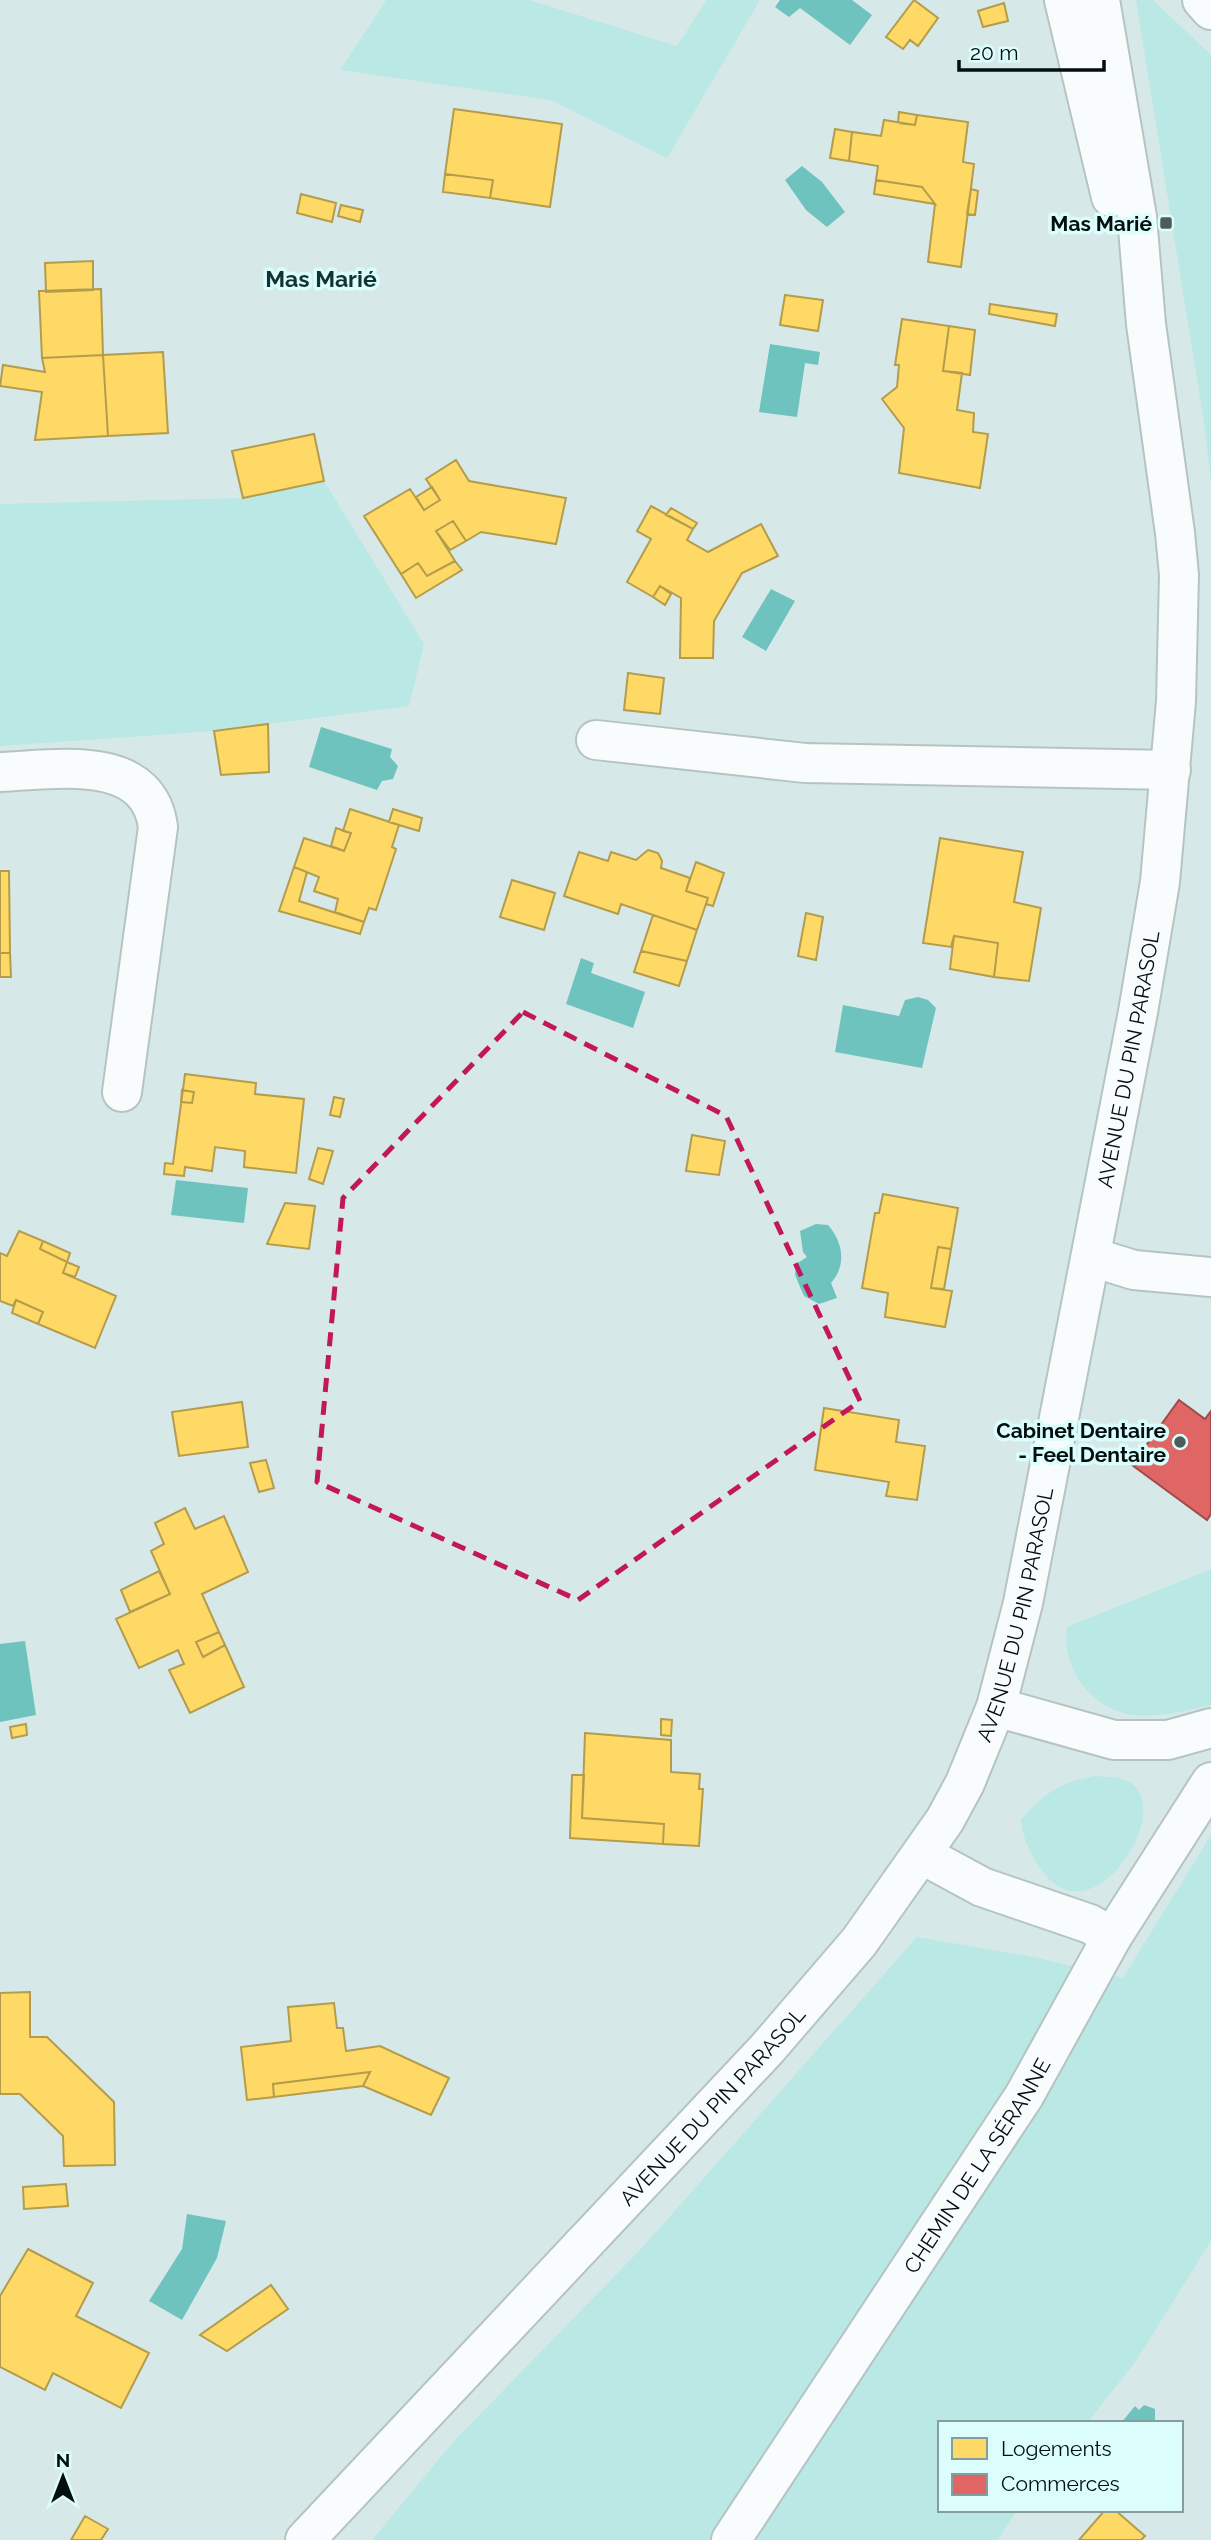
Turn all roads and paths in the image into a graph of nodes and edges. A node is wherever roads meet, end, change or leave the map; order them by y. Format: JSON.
{"nodes":[{"id":1,"x":1063,"y":0,"type":"edge"},
{"id":2,"x":1100,"y":0,"type":"edge"},
{"id":3,"x":1202,"y":0,"type":"edge"},
{"id":4,"x":1211,"y":10,"type":"edge"},
{"id":5,"x":1146,"y":324,"type":"junction"},
{"id":6,"x":596,"y":740,"type":"dead end"},
{"id":7,"x":1171,"y":770,"type":"junction"},
{"id":8,"x":0,"y":772,"type":"edge"},
{"id":9,"x":122,"y":1092,"type":"dead end"},
{"id":10,"x":1091,"y":1257,"type":"junction"},
{"id":11,"x":1211,"y":1277,"type":"edge"},
{"id":12,"x":996,"y":1707,"type":"junction"},
{"id":13,"x":1211,"y":1728,"type":"edge"},
{"id":14,"x":1211,"y":1782,"type":"edge"},
{"id":15,"x":923,"y":1855,"type":"junction"},
{"id":16,"x":1112,"y":1937,"type":"junction"},
{"id":17,"x":305,"y":2540,"type":"edge"},
{"id":18,"x":731,"y":2540,"type":"edge"}],
"edges":[{"from":1,"to":5,"type":"street","name":"AVENUE DU PIN PARASOL"},
{"from":2,"to":5,"type":"street","name":"AVENUE DU PIN PARASOL"},
{"from":3,"to":4,"type":"street"},
{"from":5,"to":7,"type":"street","name":"AVENUE DU PIN PARASOL"},
{"from":6,"to":7,"type":"street"},
{"from":7,"to":10,"type":"street","name":"AVENUE DU PIN PARASOL"},
{"from":8,"to":9,"type":"street"},
{"from":10,"to":11,"type":"street"},
{"from":10,"to":12,"type":"street","name":"AVENUE DU PIN PARASOL"},
{"from":12,"to":13,"type":"street"},
{"from":12,"to":15,"type":"street","name":"AVENUE DU PIN PARASOL"},
{"from":14,"to":16,"type":"street","name":"CHEMIN DE LA SÉRANNE"},
{"from":15,"to":16,"type":"street"},
{"from":15,"to":17,"type":"street","name":"AVENUE DU PIN PARASOL"},
{"from":16,"to":18,"type":"street","name":"CHEMIN DE LA SÉRANNE"}]}
